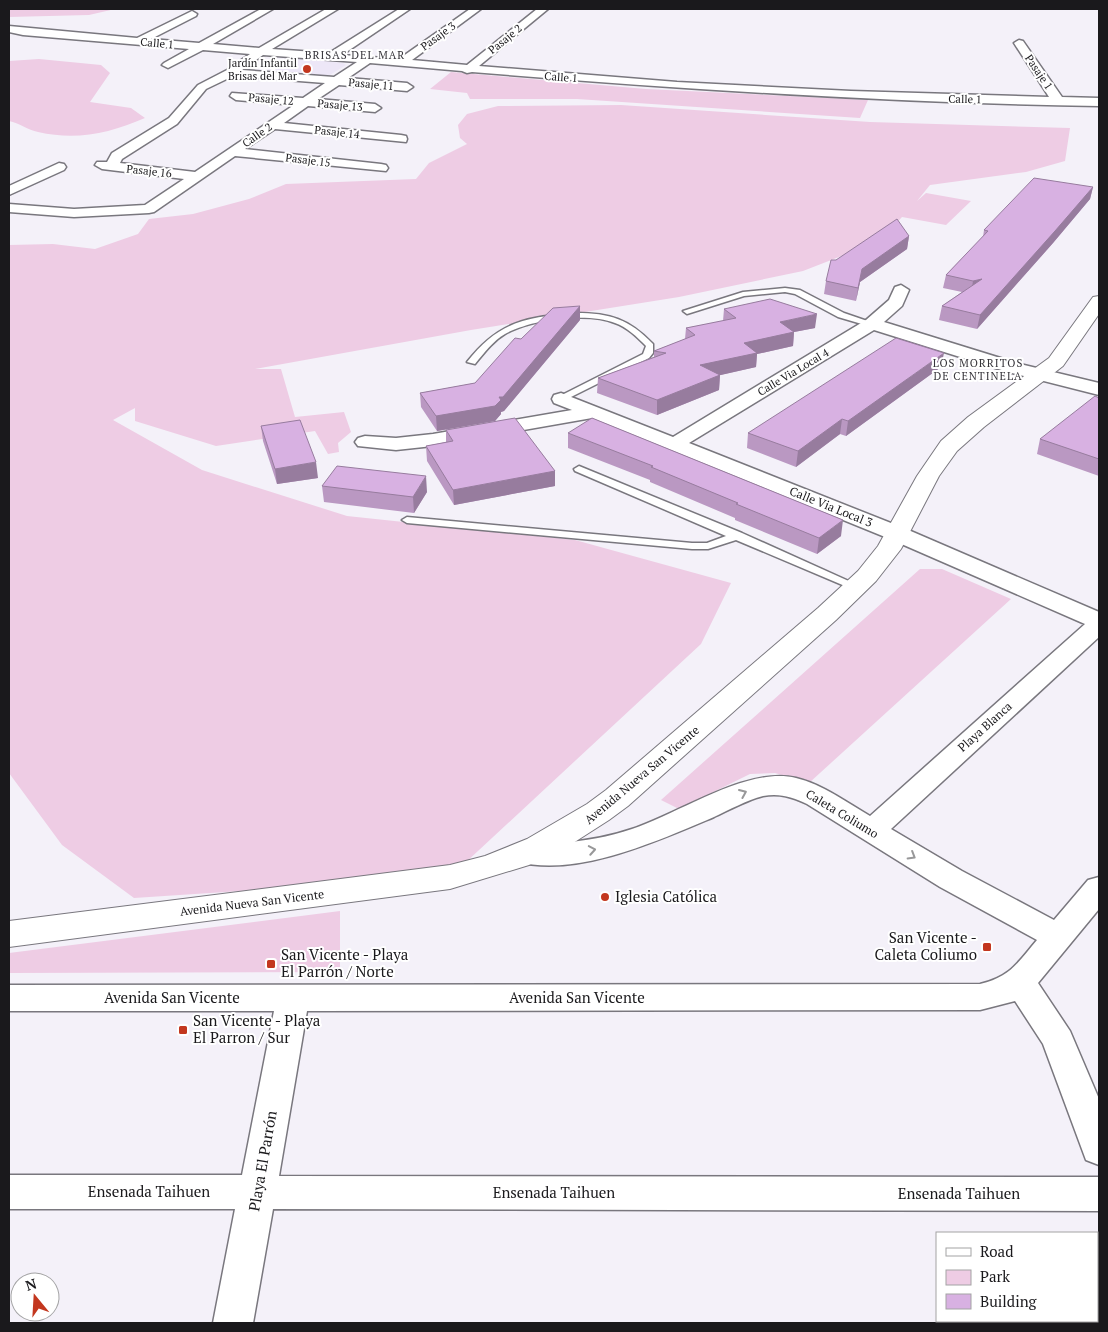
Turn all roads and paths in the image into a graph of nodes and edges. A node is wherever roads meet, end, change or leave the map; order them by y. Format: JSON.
{"nodes":[{"id":1,"x":268,"y":9,"type":"edge"},
{"id":2,"x":333,"y":9,"type":"edge"},
{"id":3,"x":405,"y":9,"type":"edge"},
{"id":4,"x":476,"y":9,"type":"edge"},
{"id":5,"x":543,"y":9,"type":"edge"},
{"id":6,"x":192,"y":14,"type":"dead end"},
{"id":7,"x":9,"y":29,"type":"edge"},
{"id":8,"x":137,"y":42,"type":"junction"},
{"id":9,"x":1019,"y":43,"type":"dead end"},
{"id":10,"x":199,"y":47,"type":"junction"},
{"id":11,"x":260,"y":52,"type":"junction"},
{"id":12,"x":329,"y":58,"type":"junction"},
{"id":13,"x":366,"y":61,"type":"junction"},
{"id":14,"x":400,"y":64,"type":"junction"},
{"id":15,"x":168,"y":65,"type":"dead end"},
{"id":16,"x":467,"y":70,"type":"junction"},
{"id":17,"x":231,"y":72,"type":"junction"},
{"id":18,"x":336,"y":82,"type":"junction"},
{"id":19,"x":407,"y":88,"type":"dead end"},
{"id":20,"x":236,"y":96,"type":"dead end"},
{"id":21,"x":1058,"y":101,"type":"junction"},
{"id":22,"x":305,"y":102,"type":"junction"},
{"id":23,"x":1099,"y":102,"type":"edge"},
{"id":24,"x":375,"y":108,"type":"dead end"},
{"id":25,"x":272,"y":125,"type":"junction"},
{"id":26,"x":401,"y":139,"type":"dead end"},
{"id":27,"x":234,"y":152,"type":"junction"},
{"id":28,"x":59,"y":167,"type":"dead end"},
{"id":29,"x":381,"y":168,"type":"dead end"},
{"id":30,"x":197,"y":176,"type":"junction"},
{"id":31,"x":9,"y":191,"type":"edge"},
{"id":32,"x":9,"y":208,"type":"edge"},
{"id":33,"x":901,"y":290,"type":"dead end"},
{"id":34,"x":1099,"y":302,"type":"edge"},
{"id":35,"x":687,"y":310,"type":"dead end"},
{"id":36,"x":872,"y":324,"type":"junction"},
{"id":37,"x":472,"y":362,"type":"dead end"},
{"id":38,"x":1040,"y":375,"type":"junction"},
{"id":39,"x":1099,"y":389,"type":"edge"},
{"id":40,"x":561,"y":399,"type":"joint"},
{"id":41,"x":596,"y":412,"type":"junction"},
{"id":42,"x":365,"y":442,"type":"dead end"},
{"id":43,"x":676,"y":443,"type":"junction"},
{"id":44,"x":579,"y":469,"type":"dead end"},
{"id":45,"x":407,"y":520,"type":"dead end"},
{"id":46,"x":898,"y":534,"type":"junction"},
{"id":47,"x":738,"y":535,"type":"junction"},
{"id":48,"x":856,"y":587,"type":"junction"},
{"id":49,"x":1099,"y":622,"type":"edge"},
{"id":50,"x":870,"y":831,"type":"junction"},
{"id":51,"x":526,"y":854,"type":"junction"},
{"id":52,"x":1099,"y":888,"type":"edge"},
{"id":53,"x":9,"y":934,"type":"edge"},
{"id":54,"x":1057,"y":936,"type":"junction"},
{"id":55,"x":1018,"y":983,"type":"junction"},
{"id":56,"x":9,"y":998,"type":"edge"},
{"id":57,"x":294,"y":999,"type":"junction"},
{"id":58,"x":1099,"y":1149,"type":"edge"},
{"id":59,"x":9,"y":1192,"type":"edge"},
{"id":60,"x":258,"y":1193,"type":"junction"},
{"id":61,"x":1099,"y":1194,"type":"edge"},
{"id":62,"x":233,"y":1323,"type":"edge"}],
"edges":[{"from":1,"to":10,"type":"street"},
{"from":2,"to":11,"type":"street"},
{"from":3,"to":12,"type":"street"},
{"from":4,"to":14,"type":"street","name":"Pasaje 3"},
{"from":5,"to":16,"type":"street","name":"Pasaje 2"},
{"from":6,"to":8,"type":"street"},
{"from":7,"to":8,"type":"street","name":"Calle 1"},
{"from":8,"to":10,"type":"street","name":"Calle 1"},
{"from":9,"to":21,"type":"street","name":"Pasaje 1"},
{"from":10,"to":11,"type":"street","name":"Calle 1"},
{"from":10,"to":15,"type":"street"},
{"from":11,"to":12,"type":"street","name":"Calle 1"},
{"from":11,"to":17,"type":"street"},
{"from":12,"to":13,"type":"street","name":"Calle 1"},
{"from":13,"to":14,"type":"street","name":"Calle 1"},
{"from":13,"to":18,"type":"street","name":"Calle 2"},
{"from":14,"to":16,"type":"street","name":"Calle 1"},
{"from":16,"to":21,"type":"street","name":"Calle 1"},
{"from":17,"to":18,"type":"street","name":"Pasaje 11"},
{"from":17,"to":30,"type":"street","name":"Pasaje 16"},
{"from":18,"to":19,"type":"street","name":"Pasaje 11"},
{"from":18,"to":22,"type":"street","name":"Calle 2"},
{"from":20,"to":22,"type":"street","name":"Pasaje 12"},
{"from":21,"to":23,"type":"street","name":"Calle 1"},
{"from":22,"to":24,"type":"street","name":"Pasaje 13"},
{"from":22,"to":25,"type":"street","name":"Calle 2"},
{"from":25,"to":26,"type":"street","name":"Pasaje 14"},
{"from":25,"to":27,"type":"street","name":"Calle 2"},
{"from":27,"to":29,"type":"street","name":"Pasaje 15"},
{"from":27,"to":30,"type":"street","name":"Calle 2"},
{"from":28,"to":31,"type":"street"},
{"from":30,"to":32,"type":"street","name":"Calle 2"},
{"from":33,"to":36,"type":"street","name":"Calle Via Local 4"},
{"from":34,"to":38,"type":"street","name":"Avenida Nueva San Vicente"},
{"from":35,"to":36,"type":"lane"},
{"from":36,"to":38,"type":"street"},
{"from":36,"to":43,"type":"street","name":"Calle Via Local 4"},
{"from":37,"to":40,"type":"lane"},
{"from":38,"to":39,"type":"street"},
{"from":38,"to":46,"type":"street","name":"Avenida Nueva San Vicente"},
{"from":40,"to":41,"type":"street","name":"Calle Via Local 3"},
{"from":41,"to":42,"type":"street"},
{"from":41,"to":43,"type":"street","name":"Calle Via Local 3"},
{"from":43,"to":46,"type":"street","name":"Calle Via Local 3"},
{"from":44,"to":47,"type":"lane"},
{"from":45,"to":47,"type":"lane"},
{"from":46,"to":48,"type":"street","name":"Avenida Nueva San Vicente"},
{"from":46,"to":49,"type":"street","name":"Calle Via Local 3"},
{"from":47,"to":48,"type":"lane"},
{"from":48,"to":51,"type":"street","name":"Avenida Nueva San Vicente"},
{"from":49,"to":50,"type":"street","name":"Playa Blanca"},
{"from":51,"to":50,"type":"street","name":"Caleta Coliumo","one_way":true},
{"from":50,"to":54,"type":"street","name":"Caleta Coliumo","one_way":true},
{"from":51,"to":53,"type":"street","name":"Avenida Nueva San Vicente"},
{"from":52,"to":54,"type":"street","name":"Avenida San Vicente"},
{"from":54,"to":55,"type":"street","name":"Avenida San Vicente"},
{"from":55,"to":57,"type":"street","name":"Avenida San Vicente"},
{"from":55,"to":58,"type":"street"},
{"from":56,"to":57,"type":"street","name":"Avenida San Vicente"},
{"from":57,"to":60,"type":"street","name":"Playa El Parrón"},
{"from":59,"to":60,"type":"street","name":"Ensenada Taihuen"},
{"from":60,"to":61,"type":"street","name":"Ensenada Taihuen"},
{"from":60,"to":62,"type":"street","name":"Playa El Parrón"}]}
